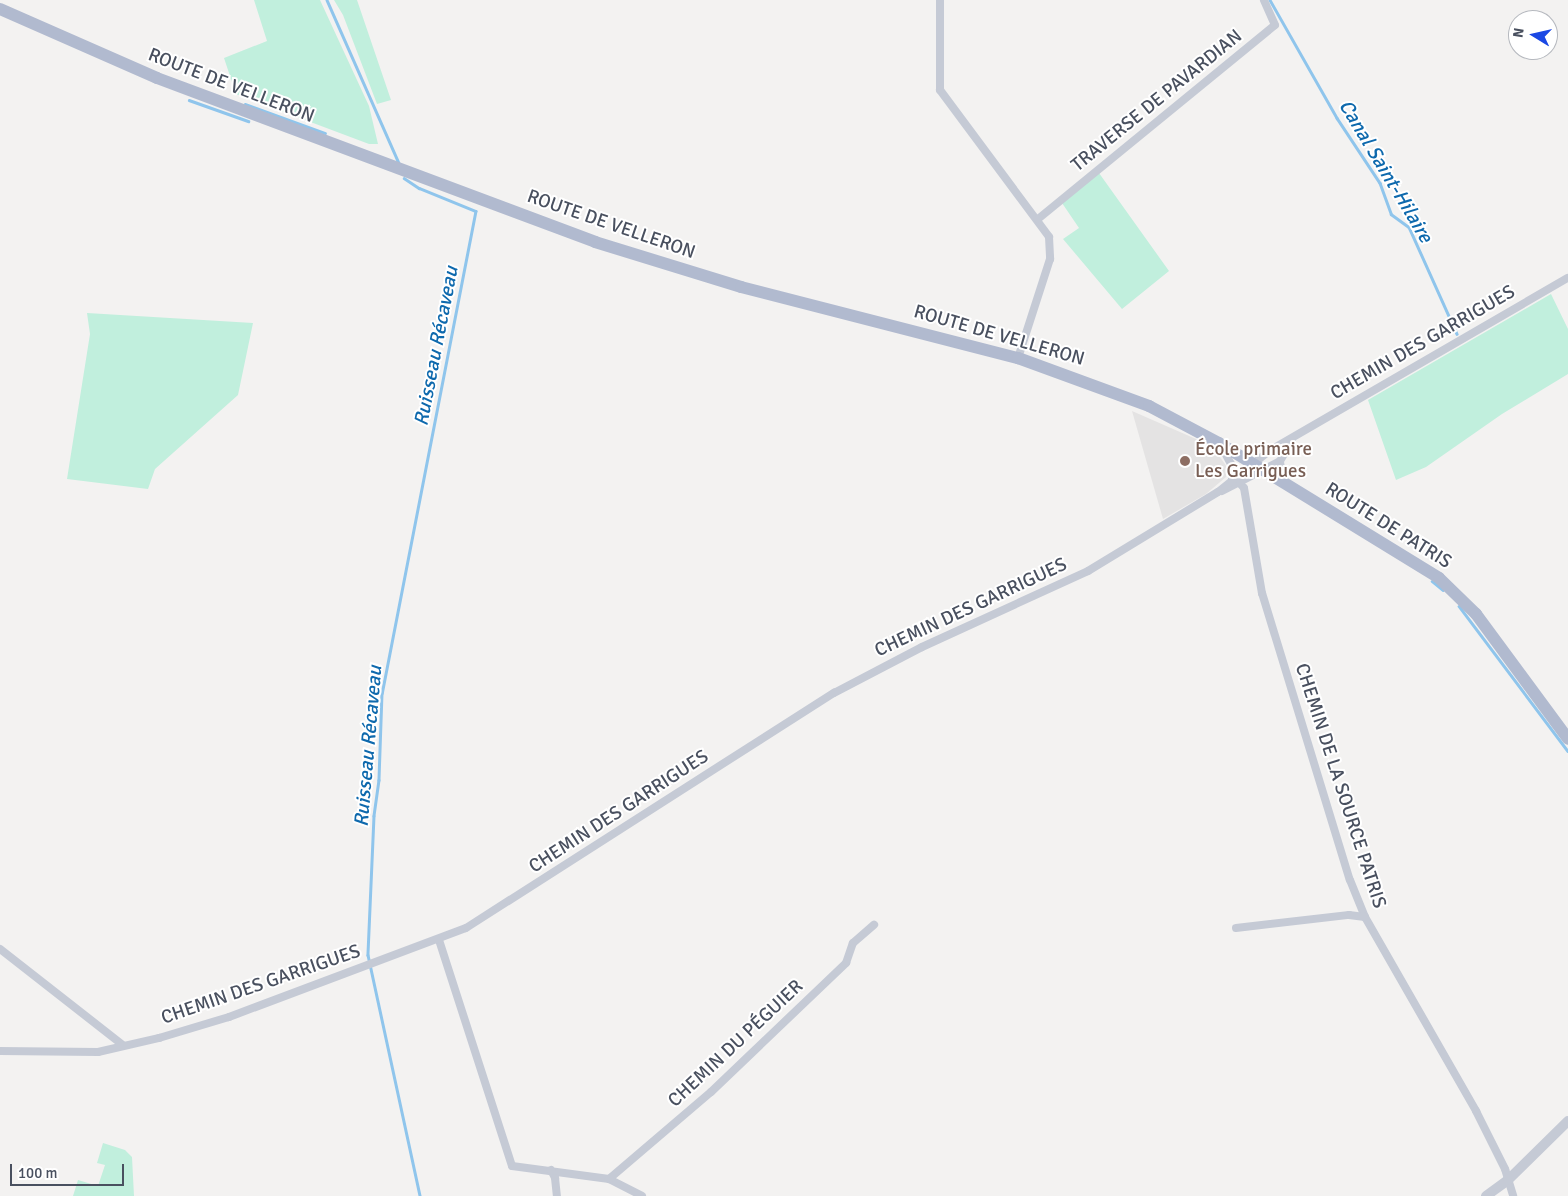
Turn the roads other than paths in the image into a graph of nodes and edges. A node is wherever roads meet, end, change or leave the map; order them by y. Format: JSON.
{"nodes":[{"id":1,"x":940,"y":0,"type":"edge"},
{"id":2,"x":1264,"y":0,"type":"edge"},
{"id":3,"x":0,"y":9,"type":"edge"},
{"id":4,"x":1038,"y":219,"type":"junction"},
{"id":5,"x":1568,"y":278,"type":"edge"},
{"id":6,"x":1018,"y":358,"type":"junction"},
{"id":7,"x":1295,"y":438,"type":"junction"},
{"id":8,"x":1219,"y":443,"type":"junction"},
{"id":9,"x":1280,"y":461,"type":"junction"},
{"id":10,"x":1253,"y":464,"type":"junction"},
{"id":11,"x":1264,"y":471,"type":"junction"},
{"id":12,"x":1233,"y":479,"type":"junction"},
{"id":13,"x":1242,"y":483,"type":"junction"},
{"id":14,"x":1284,"y":484,"type":"junction"},
{"id":15,"x":1218,"y":492,"type":"junction"},
{"id":16,"x":1568,"y":739,"type":"edge"},
{"id":17,"x":1365,"y":917,"type":"junction"},
{"id":18,"x":874,"y":925,"type":"dead end"},
{"id":19,"x":1236,"y":928,"type":"dead end"},
{"id":20,"x":439,"y":940,"type":"junction"},
{"id":21,"x":0,"y":949,"type":"edge"},
{"id":22,"x":123,"y":1045,"type":"junction"},
{"id":23,"x":0,"y":1051,"type":"edge"},
{"id":24,"x":1568,"y":1121,"type":"edge"},
{"id":25,"x":551,"y":1170,"type":"junction"},
{"id":26,"x":609,"y":1179,"type":"junction"},
{"id":27,"x":1508,"y":1180,"type":"junction"},
{"id":28,"x":557,"y":1196,"type":"edge"},
{"id":29,"x":642,"y":1196,"type":"edge"},
{"id":30,"x":1486,"y":1196,"type":"edge"},
{"id":31,"x":1513,"y":1196,"type":"edge"}],
"edges":[{"from":1,"to":4,"type":"street"},
{"from":2,"to":4,"type":"street","name":"TRAVERSE DE PAVARDIAN"},
{"from":3,"to":6,"type":"main road","name":"ROUTE DE VELLERON"},
{"from":4,"to":6,"type":"street"},
{"from":5,"to":7,"type":"street","name":"CHEMIN DES GARRIGUES"},
{"from":6,"to":8,"type":"main road","name":"ROUTE DE VELLERON"},
{"from":7,"to":9,"type":"street","name":"CHEMIN DES GARRIGUES"},
{"from":7,"to":10,"type":"street","name":"CHEMIN DES GARRIGUES"},
{"from":8,"to":10,"type":"main road","name":"ROUTE DE PATRIS"},
{"from":8,"to":12,"type":"street"},
{"from":9,"to":11,"type":"street","name":"CHEMIN DES GARRIGUES"},
{"from":9,"to":14,"type":"street"},
{"from":10,"to":11,"type":"main road","name":"ROUTE DE PATRIS"},
{"from":10,"to":12,"type":"street","name":"CHEMIN DES GARRIGUES"},
{"from":11,"to":13,"type":"street","name":"CHEMIN DES GARRIGUES"},
{"from":11,"to":14,"type":"main road","name":"ROUTE DE PATRIS"},
{"from":12,"to":13,"type":"street"},
{"from":12,"to":15,"type":"street","name":"CHEMIN DES GARRIGUES"},
{"from":13,"to":15,"type":"street","name":"CHEMIN DES GARRIGUES"},
{"from":13,"to":17,"type":"street","name":"CHEMIN DE LA SOURCE PATRIS"},
{"from":14,"to":16,"type":"main road","name":"ROUTE DE PATRIS"},
{"from":15,"to":20,"type":"street","name":"CHEMIN DES GARRIGUES"},
{"from":17,"to":19,"type":"street"},
{"from":17,"to":27,"type":"street","name":"CHEMIN DE LA SOURCE PATRIS"},
{"from":18,"to":26,"type":"street","name":"CHEMIN DU PÉGUIER"},
{"from":20,"to":22,"type":"street","name":"CHEMIN DES GARRIGUES"},
{"from":20,"to":25,"type":"street"},
{"from":21,"to":22,"type":"street"},
{"from":22,"to":23,"type":"street","name":"CHEMIN DES GARRIGUES"},
{"from":24,"to":27,"type":"street"},
{"from":25,"to":26,"type":"street"},
{"from":25,"to":28,"type":"street"},
{"from":26,"to":29,"type":"street"},
{"from":27,"to":30,"type":"street"},
{"from":27,"to":31,"type":"street","name":"CHEMIN DE LA SOURCE PATRIS"}]}
